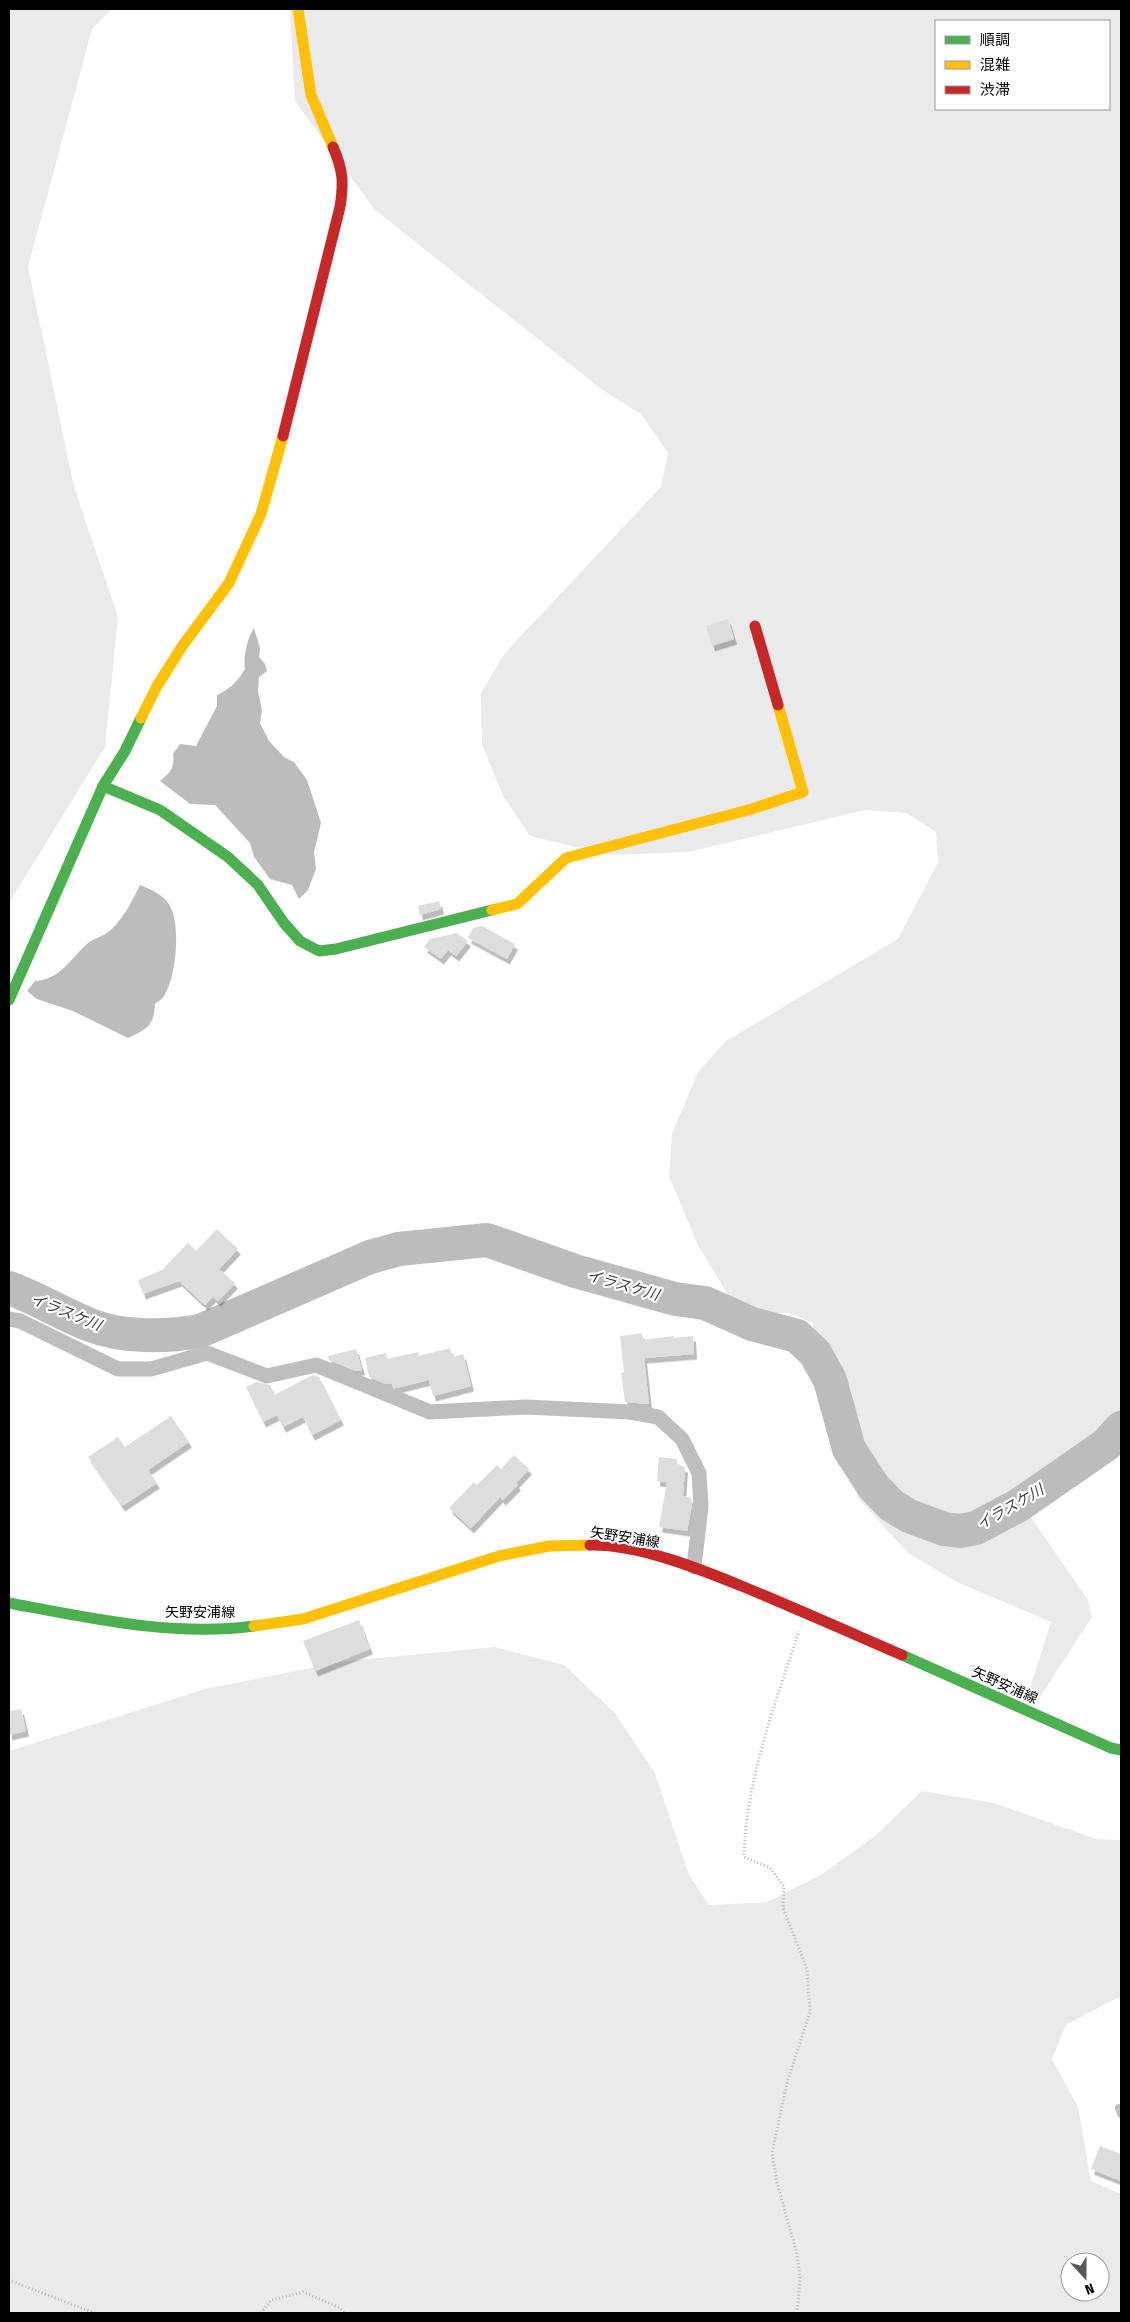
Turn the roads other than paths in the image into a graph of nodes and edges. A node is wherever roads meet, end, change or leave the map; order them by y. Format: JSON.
{"nodes":[{"id":1,"x":298,"y":9,"type":"edge"},
{"id":2,"x":755,"y":626,"type":"dead end"},
{"id":3,"x":103,"y":786,"type":"junction"},
{"id":4,"x":9,"y":1000,"type":"edge"},
{"id":5,"x":9,"y":1319,"type":"edge"},
{"id":6,"x":694,"y":1567,"type":"junction"},
{"id":7,"x":9,"y":1603,"type":"edge"},
{"id":8,"x":1121,"y":1750,"type":"edge"}],
"edges":[{"from":1,"to":3,"type":"street"},
{"from":2,"to":3,"type":"street"},
{"from":3,"to":4,"type":"street"},
{"from":5,"to":6,"type":"street"},
{"from":6,"to":7,"type":"street","name":"矢野安浦線"},
{"from":6,"to":8,"type":"street","name":"矢野安浦線"}]}
